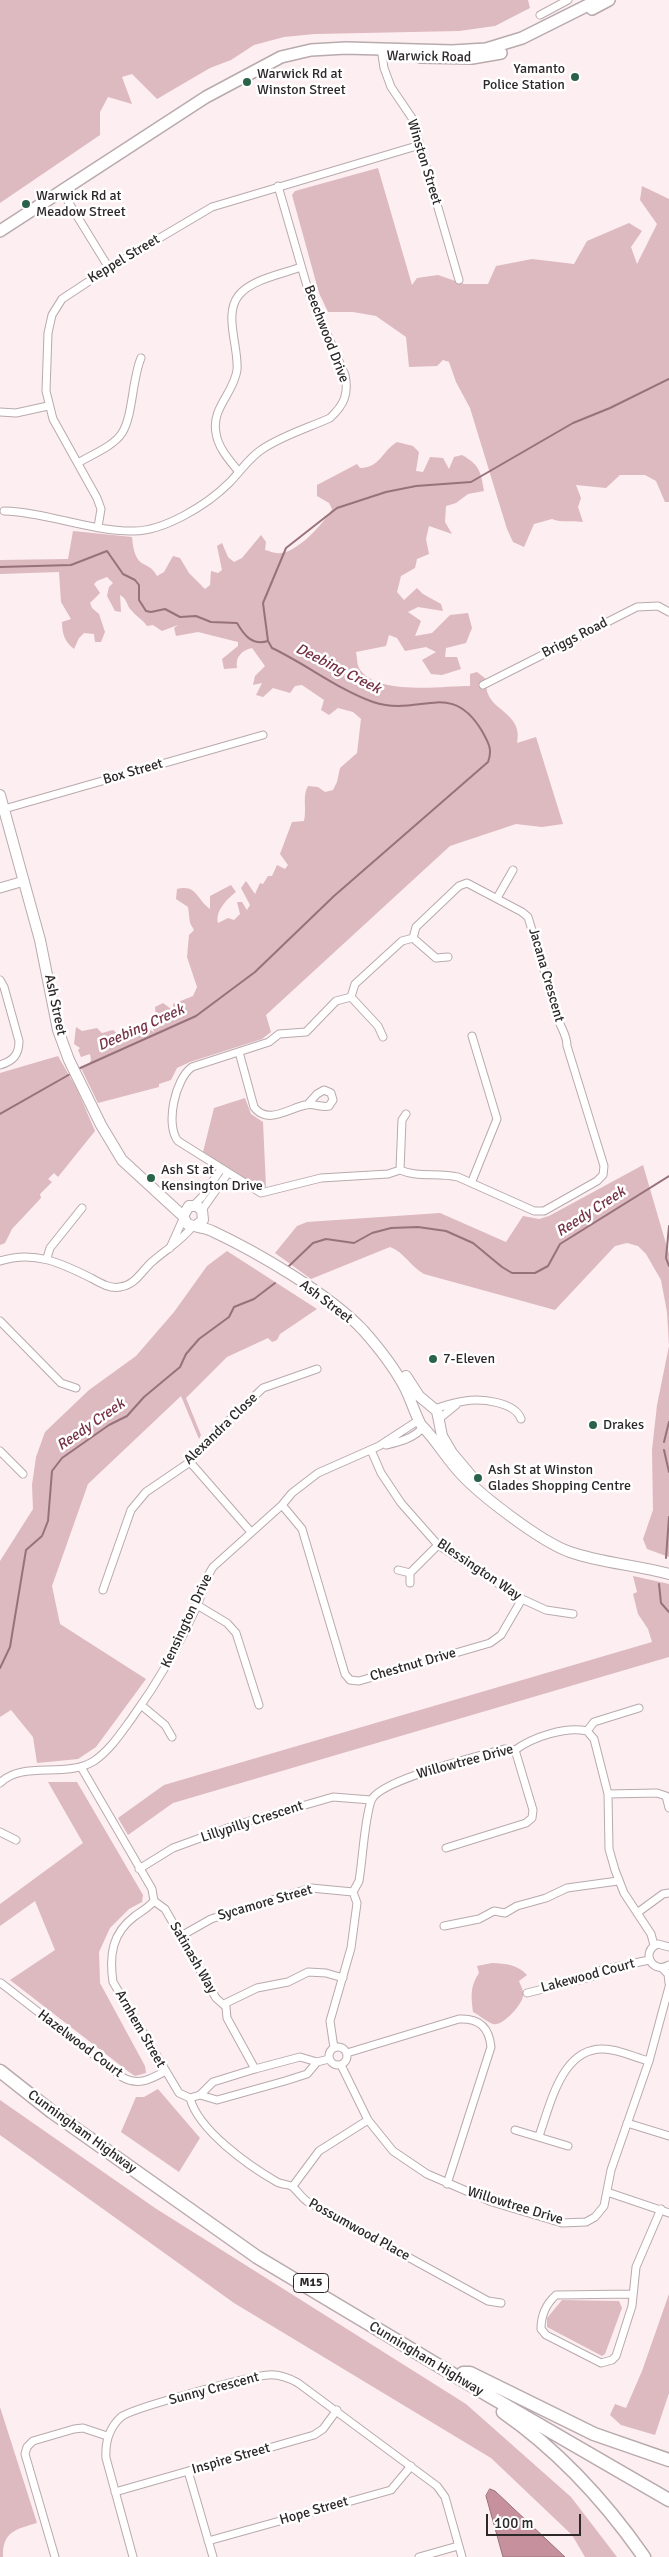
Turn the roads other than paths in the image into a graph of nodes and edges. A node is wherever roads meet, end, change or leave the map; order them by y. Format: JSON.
{"nodes":[{"id":1,"x":568,"y":0,"type":"edge"},
{"id":2,"x":598,"y":0,"type":"edge"},
{"id":3,"x":608,"y":0,"type":"edge"},
{"id":4,"x":540,"y":15,"type":"dead end"},
{"id":5,"x":381,"y":52,"type":"junction"},
{"id":6,"x":420,"y":145,"type":"junction"},
{"id":7,"x":278,"y":186,"type":"junction"},
{"id":8,"x":61,"y":190,"type":"junction"},
{"id":9,"x":23,"y":214,"type":"junction"},
{"id":10,"x":0,"y":225,"type":"edge"},
{"id":11,"x":0,"y":231,"type":"edge"},
{"id":12,"x":301,"y":267,"type":"junction"},
{"id":13,"x":109,"y":268,"type":"junction"},
{"id":14,"x":459,"y":280,"type":"dead end"},
{"id":15,"x":141,"y":358,"type":"dead end"},
{"id":16,"x":48,"y":406,"type":"junction"},
{"id":17,"x":0,"y":412,"type":"edge"},
{"id":18,"x":78,"y":463,"type":"junction"},
{"id":19,"x":239,"y":472,"type":"junction"},
{"id":20,"x":4,"y":511,"type":"dead end"},
{"id":21,"x":98,"y":527,"type":"junction"},
{"id":22,"x":669,"y":612,"type":"edge"},
{"id":23,"x":483,"y":685,"type":"dead end"},
{"id":24,"x":263,"y":735,"type":"dead end"},
{"id":25,"x":0,"y":795,"type":"edge"},
{"id":26,"x":4,"y":808,"type":"junction"},
{"id":27,"x":513,"y":870,"type":"dead end"},
{"id":28,"x":24,"y":882,"type":"junction"},
{"id":29,"x":0,"y":888,"type":"edge"},
{"id":30,"x":497,"y":898,"type":"junction"},
{"id":31,"x":413,"y":938,"type":"junction"},
{"id":32,"x":448,"y":957,"type":"dead end"},
{"id":33,"x":0,"y":980,"type":"edge"},
{"id":34,"x":351,"y":997,"type":"junction"},
{"id":35,"x":472,"y":1036,"type":"dead end"},
{"id":36,"x":382,"y":1037,"type":"dead end"},
{"id":37,"x":239,"y":1052,"type":"junction"},
{"id":38,"x":0,"y":1065,"type":"edge"},
{"id":39,"x":307,"y":1104,"type":"dead end"},
{"id":40,"x":406,"y":1114,"type":"dead end"},
{"id":41,"x":221,"y":1168,"type":"junction"},
{"id":42,"x":400,"y":1170,"type":"junction"},
{"id":43,"x":228,"y":1173,"type":"junction"},
{"id":44,"x":472,"y":1181,"type":"junction"},
{"id":45,"x":157,"y":1192,"type":"junction"},
{"id":46,"x":82,"y":1208,"type":"dead end"},
{"id":47,"x":197,"y":1209,"type":"junction"},
{"id":48,"x":183,"y":1217,"type":"junction"},
{"id":49,"x":194,"y":1226,"type":"junction"},
{"id":50,"x":239,"y":1245,"type":"junction"},
{"id":51,"x":170,"y":1248,"type":"junction"},
{"id":52,"x":47,"y":1258,"type":"junction"},
{"id":53,"x":0,"y":1261,"type":"edge"},
{"id":54,"x":0,"y":1321,"type":"edge"},
{"id":55,"x":362,"y":1329,"type":"junction"},
{"id":56,"x":317,"y":1368,"type":"dead end"},
{"id":57,"x":76,"y":1388,"type":"dead end"},
{"id":58,"x":436,"y":1414,"type":"junction"},
{"id":59,"x":522,"y":1419,"type":"dead end"},
{"id":60,"x":421,"y":1423,"type":"junction"},
{"id":61,"x":371,"y":1450,"type":"junction"},
{"id":62,"x":0,"y":1451,"type":"edge"},
{"id":63,"x":190,"y":1462,"type":"junction"},
{"id":64,"x":23,"y":1474,"type":"dead end"},
{"id":65,"x":489,"y":1498,"type":"junction"},
{"id":66,"x":282,"y":1505,"type":"junction"},
{"id":67,"x":251,"y":1532,"type":"junction"},
{"id":68,"x":438,"y":1545,"type":"junction"},
{"id":69,"x":651,"y":1567,"type":"junction"},
{"id":70,"x":398,"y":1570,"type":"dead end"},
{"id":71,"x":669,"y":1570,"type":"edge"},
{"id":72,"x":410,"y":1573,"type":"junction"},
{"id":73,"x":669,"y":1574,"type":"edge"},
{"id":74,"x":410,"y":1584,"type":"dead end"},
{"id":75,"x":103,"y":1590,"type":"dead end"},
{"id":76,"x":522,"y":1599,"type":"junction"},
{"id":77,"x":197,"y":1606,"type":"junction"},
{"id":78,"x":573,"y":1614,"type":"dead end"},
{"id":79,"x":141,"y":1705,"type":"junction"},
{"id":80,"x":259,"y":1705,"type":"dead end"},
{"id":81,"x":639,"y":1708,"type":"dead end"},
{"id":82,"x":587,"y":1731,"type":"junction"},
{"id":83,"x":172,"y":1737,"type":"dead end"},
{"id":84,"x":515,"y":1750,"type":"junction"},
{"id":85,"x":81,"y":1768,"type":"junction"},
{"id":86,"x":0,"y":1783,"type":"edge"},
{"id":87,"x":608,"y":1794,"type":"junction"},
{"id":88,"x":371,"y":1800,"type":"junction"},
{"id":89,"x":669,"y":1808,"type":"edge"},
{"id":90,"x":0,"y":1832,"type":"edge"},
{"id":91,"x":16,"y":1840,"type":"dead end"},
{"id":92,"x":446,"y":1848,"type":"dead end"},
{"id":93,"x":139,"y":1869,"type":"junction"},
{"id":94,"x":618,"y":1881,"type":"junction"},
{"id":95,"x":353,"y":1892,"type":"junction"},
{"id":96,"x":669,"y":1893,"type":"edge"},
{"id":97,"x":154,"y":1901,"type":"junction"},
{"id":98,"x":637,"y":1913,"type":"junction"},
{"id":99,"x":444,"y":1926,"type":"dead end"},
{"id":100,"x":180,"y":1936,"type":"junction"},
{"id":101,"x":654,"y":1945,"type":"junction"},
{"id":102,"x":669,"y":1947,"type":"edge"},
{"id":103,"x":649,"y":1960,"type":"junction"},
{"id":104,"x":666,"y":1967,"type":"edge"},
{"id":105,"x":342,"y":1978,"type":"junction"},
{"id":106,"x":1,"y":1983,"type":"edge"},
{"id":107,"x":669,"y":1985,"type":"edge"},
{"id":108,"x":527,"y":1993,"type":"dead end"},
{"id":109,"x":668,"y":2000,"type":"edge"},
{"id":110,"x":224,"y":2004,"type":"junction"},
{"id":111,"x":334,"y":2048,"type":"junction"},
{"id":112,"x":347,"y":2053,"type":"junction"},
{"id":113,"x":329,"y":2059,"type":"junction"},
{"id":114,"x":317,"y":2062,"type":"junction"},
{"id":115,"x":649,"y":2062,"type":"junction"},
{"id":116,"x":341,"y":2065,"type":"junction"},
{"id":117,"x":255,"y":2069,"type":"junction"},
{"id":118,"x":0,"y":2072,"type":"edge"},
{"id":119,"x":164,"y":2072,"type":"junction"},
{"id":120,"x":200,"y":2095,"type":"junction"},
{"id":121,"x":190,"y":2098,"type":"junction"},
{"id":122,"x":368,"y":2120,"type":"junction"},
{"id":123,"x":627,"y":2122,"type":"junction"},
{"id":124,"x":516,"y":2130,"type":"dead end"},
{"id":125,"x":539,"y":2136,"type":"junction"},
{"id":126,"x":669,"y":2136,"type":"edge"},
{"id":127,"x":568,"y":2146,"type":"dead end"},
{"id":128,"x":447,"y":2184,"type":"junction"},
{"id":129,"x":293,"y":2186,"type":"junction"},
{"id":130,"x":607,"y":2192,"type":"junction"},
{"id":131,"x":190,"y":2208,"type":"junction"},
{"id":132,"x":661,"y":2209,"type":"junction"},
{"id":133,"x":669,"y":2213,"type":"edge"},
{"id":134,"x":633,"y":2294,"type":"junction"},
{"id":135,"x":501,"y":2303,"type":"dead end"},
{"id":136,"x":425,"y":2358,"type":"junction"},
{"id":137,"x":462,"y":2373,"type":"junction"},
{"id":138,"x":337,"y":2410,"type":"junction"},
{"id":139,"x":107,"y":2436,"type":"junction"},
{"id":140,"x":669,"y":2460,"type":"edge"},
{"id":141,"x":411,"y":2466,"type":"junction"},
{"id":142,"x":188,"y":2471,"type":"junction"},
{"id":143,"x":115,"y":2492,"type":"junction"},
{"id":144,"x":669,"y":2494,"type":"edge"},
{"id":145,"x":669,"y":2500,"type":"edge"},
{"id":146,"x":208,"y":2541,"type":"junction"},
{"id":147,"x":458,"y":2546,"type":"junction"},
{"id":148,"x":55,"y":2557,"type":"edge"},
{"id":149,"x":133,"y":2557,"type":"edge"},
{"id":150,"x":212,"y":2557,"type":"edge"},
{"id":151,"x":419,"y":2557,"type":"edge"},
{"id":152,"x":462,"y":2557,"type":"edge"},
{"id":153,"x":644,"y":2557,"type":"edge"}],
"edges":[{"from":1,"to":4,"type":"street"},
{"from":2,"to":5,"type":"main road","name":"Warwick Road"},
{"from":3,"to":5,"type":"main road","name":"Warwick Road"},
{"from":5,"to":6,"type":"street","name":"Winston Street"},
{"from":5,"to":8,"type":"main road","name":"Warwick Road"},
{"from":6,"to":7,"type":"street","name":"Keppel Street"},
{"from":6,"to":14,"type":"street","name":"Winston Street"},
{"from":7,"to":12,"type":"street","name":"Beechwood Drive"},
{"from":7,"to":13,"type":"street","name":"Keppel Street"},
{"from":8,"to":9,"type":"main road","name":"Warwick Road"},
{"from":8,"to":13,"type":"street"},
{"from":9,"to":10,"type":"main road","name":"Warwick Road"},
{"from":9,"to":11,"type":"main road","name":"Warwick Road"},
{"from":12,"to":19,"type":"street"},
{"from":12,"to":19,"type":"street","name":"Beechwood Drive"},
{"from":13,"to":16,"type":"street","name":"Keppel Street"},
{"from":15,"to":18,"type":"street"},
{"from":16,"to":17,"type":"street"},
{"from":16,"to":18,"type":"street","name":"Keppel Street"},
{"from":18,"to":21,"type":"street","name":"Keppel Street"},
{"from":19,"to":21,"type":"street","name":"Beechwood Drive"},
{"from":20,"to":21,"type":"street","name":"Beechwood Drive"},
{"from":22,"to":23,"type":"street","name":"Briggs Road"},
{"from":24,"to":26,"type":"street","name":"Box Street"},
{"from":25,"to":26,"type":"main road","name":"Ash Street"},
{"from":26,"to":28,"type":"main road","name":"Ash Street"},
{"from":27,"to":30,"type":"street"},
{"from":28,"to":29,"type":"street"},
{"from":28,"to":45,"type":"main road","name":"Ash Street"},
{"from":30,"to":31,"type":"street","name":"Jacana Crescent"},
{"from":30,"to":44,"type":"street","name":"Jacana Crescent"},
{"from":31,"to":32,"type":"street"},
{"from":31,"to":34,"type":"street","name":"Jacana Crescent"},
{"from":33,"to":38,"type":"street"},
{"from":34,"to":36,"type":"street"},
{"from":34,"to":37,"type":"street","name":"Jacana Crescent"},
{"from":35,"to":44,"type":"street"},
{"from":37,"to":39,"type":"street"},
{"from":37,"to":41,"type":"street","name":"Jacana Crescent"},
{"from":40,"to":42,"type":"street"},
{"from":41,"to":43,"type":"street","name":"Jacana Crescent"},
{"from":41,"to":47,"type":"street"},
{"from":42,"to":43,"type":"street","name":"Jacana Crescent"},
{"from":42,"to":44,"type":"street","name":"Jacana Crescent"},
{"from":43,"to":47,"type":"street"},
{"from":45,"to":47,"type":"main road","name":"Ash Street"},
{"from":45,"to":48,"type":"main road","name":"Ash Street"},
{"from":46,"to":52,"type":"street"},
{"from":47,"to":48,"type":"main road"},
{"from":47,"to":49,"type":"main road"},
{"from":47,"to":50,"type":"main road","name":"Ash Street"},
{"from":48,"to":49,"type":"main road","name":"Ash Street"},
{"from":48,"to":51,"type":"street"},
{"from":49,"to":50,"type":"main road","name":"Ash Street"},
{"from":49,"to":51,"type":"street"},
{"from":50,"to":55,"type":"main road","name":"Ash Street"},
{"from":51,"to":52,"type":"street"},
{"from":52,"to":53,"type":"street"},
{"from":54,"to":57,"type":"street"},
{"from":55,"to":58,"type":"main road","name":"Ash Street"},
{"from":55,"to":60,"type":"main road","name":"Ash Street"},
{"from":56,"to":63,"type":"street","name":"Alexandra Close"},
{"from":58,"to":59,"type":"street"},
{"from":58,"to":60,"type":"main road"},
{"from":58,"to":60,"type":"main road"},
{"from":58,"to":65,"type":"main road","name":"Ash Street"},
{"from":60,"to":61,"type":"street","name":"Kensington Drive"},
{"from":60,"to":65,"type":"main road","name":"Ash Street"},
{"from":61,"to":66,"type":"street","name":"Kensington Drive"},
{"from":61,"to":68,"type":"street","name":"Blessington Way"},
{"from":62,"to":64,"type":"street"},
{"from":63,"to":67,"type":"street"},
{"from":63,"to":75,"type":"street","name":"Alexandra Close"},
{"from":65,"to":69,"type":"main road","name":"Ash Street"},
{"from":66,"to":67,"type":"street","name":"Kensington Drive"},
{"from":66,"to":76,"type":"street","name":"Chestnut Drive"},
{"from":67,"to":77,"type":"street","name":"Kensington Drive"},
{"from":68,"to":72,"type":"street"},
{"from":68,"to":76,"type":"street","name":"Blessington Way"},
{"from":69,"to":71,"type":"main road","name":"Ash Street"},
{"from":69,"to":73,"type":"main road","name":"Ash Street"},
{"from":70,"to":72,"type":"street"},
{"from":72,"to":74,"type":"street"},
{"from":76,"to":78,"type":"street","name":"Blessington Way"},
{"from":77,"to":79,"type":"street","name":"Kensington Drive"},
{"from":77,"to":80,"type":"street"},
{"from":79,"to":83,"type":"street"},
{"from":79,"to":85,"type":"street","name":"Kensington Drive"},
{"from":81,"to":82,"type":"street"},
{"from":82,"to":84,"type":"street","name":"Willowtree Drive"},
{"from":82,"to":87,"type":"street"},
{"from":84,"to":88,"type":"street","name":"Willowtree Drive"},
{"from":84,"to":92,"type":"street"},
{"from":85,"to":86,"type":"street","name":"Kensington Drive"},
{"from":85,"to":93,"type":"street"},
{"from":87,"to":89,"type":"street"},
{"from":87,"to":94,"type":"street"},
{"from":88,"to":93,"type":"street","name":"Lillypilly Crescent"},
{"from":88,"to":95,"type":"street"},
{"from":90,"to":91,"type":"street"},
{"from":93,"to":97,"type":"street"},
{"from":94,"to":98,"type":"street"},
{"from":94,"to":99,"type":"street"},
{"from":95,"to":100,"type":"street","name":"Sycamore Street"},
{"from":95,"to":105,"type":"street"},
{"from":96,"to":98,"type":"street"},
{"from":97,"to":100,"type":"street","name":"Satinash Way"},
{"from":97,"to":119,"type":"street","name":"Arnhem Street"},
{"from":98,"to":101,"type":"street"},
{"from":100,"to":110,"type":"street","name":"Satinash Way"},
{"from":101,"to":102,"type":"street"},
{"from":101,"to":103,"type":"street"},
{"from":103,"to":104,"type":"street"},
{"from":103,"to":108,"type":"street","name":"Lakewood Court"},
{"from":104,"to":107,"type":"street","name":"Willowtree Drive"},
{"from":105,"to":110,"type":"street"},
{"from":105,"to":111,"type":"street"},
{"from":106,"to":119,"type":"street","name":"Hazelwood Court"},
{"from":107,"to":109,"type":"street","name":"Willowtree Drive"},
{"from":109,"to":115,"type":"street","name":"Willowtree Drive"},
{"from":110,"to":117,"type":"street","name":"Satinash Way"},
{"from":111,"to":112,"type":"street"},
{"from":111,"to":113,"type":"street"},
{"from":112,"to":116,"type":"street"},
{"from":112,"to":128,"type":"street"},
{"from":113,"to":114,"type":"street"},
{"from":113,"to":116,"type":"street"},
{"from":114,"to":117,"type":"street"},
{"from":114,"to":120,"type":"street"},
{"from":115,"to":123,"type":"street","name":"Willowtree Drive"},
{"from":115,"to":125,"type":"street"},
{"from":116,"to":122,"type":"street","name":"Willowtree Drive"},
{"from":117,"to":120,"type":"street"},
{"from":118,"to":131,"type":"highway","name":"Cunningham Highway","number":"M15"},
{"from":119,"to":121,"type":"street","name":"Arnhem Street"},
{"from":120,"to":121,"type":"street"},
{"from":121,"to":129,"type":"street","name":"Possumwood Place"},
{"from":122,"to":128,"type":"street","name":"Willowtree Drive"},
{"from":122,"to":129,"type":"street"},
{"from":123,"to":126,"type":"street"},
{"from":123,"to":130,"type":"street","name":"Willowtree Drive"},
{"from":124,"to":125,"type":"street"},
{"from":125,"to":127,"type":"street"},
{"from":128,"to":130,"type":"street","name":"Willowtree Drive"},
{"from":129,"to":135,"type":"street","name":"Possumwood Place"},
{"from":130,"to":132,"type":"street"},
{"from":131,"to":136,"type":"highway","name":"Cunningham Highway","number":"M15"},
{"from":131,"to":137,"type":"highway","name":"Cunningham Highway","number":"M15"},
{"from":132,"to":133,"type":"street"},
{"from":132,"to":134,"type":"street"},
{"from":134,"to":134,"type":"street"},
{"from":136,"to":145,"type":"highway","name":"Cunningham Highway","number":"M15"},
{"from":136,"to":153,"type":"highway"},
{"from":137,"to":140,"type":"highway"},
{"from":137,"to":144,"type":"highway","name":"Cunningham Highway","number":"M15"},
{"from":138,"to":139,"type":"street","name":"Sunny Crescent"},
{"from":138,"to":141,"type":"street","name":"Sunny Crescent"},
{"from":138,"to":142,"type":"street","name":"Inspire Street"},
{"from":139,"to":143,"type":"street"},
{"from":139,"to":148,"type":"street"},
{"from":141,"to":146,"type":"street","name":"Hope Street"},
{"from":141,"to":147,"type":"street","name":"Sunny Crescent"},
{"from":142,"to":143,"type":"street","name":"Inspire Street"},
{"from":142,"to":146,"type":"street"},
{"from":143,"to":149,"type":"street"},
{"from":146,"to":150,"type":"street"},
{"from":147,"to":151,"type":"street"},
{"from":147,"to":152,"type":"street","name":"Sunny Crescent"}]}
